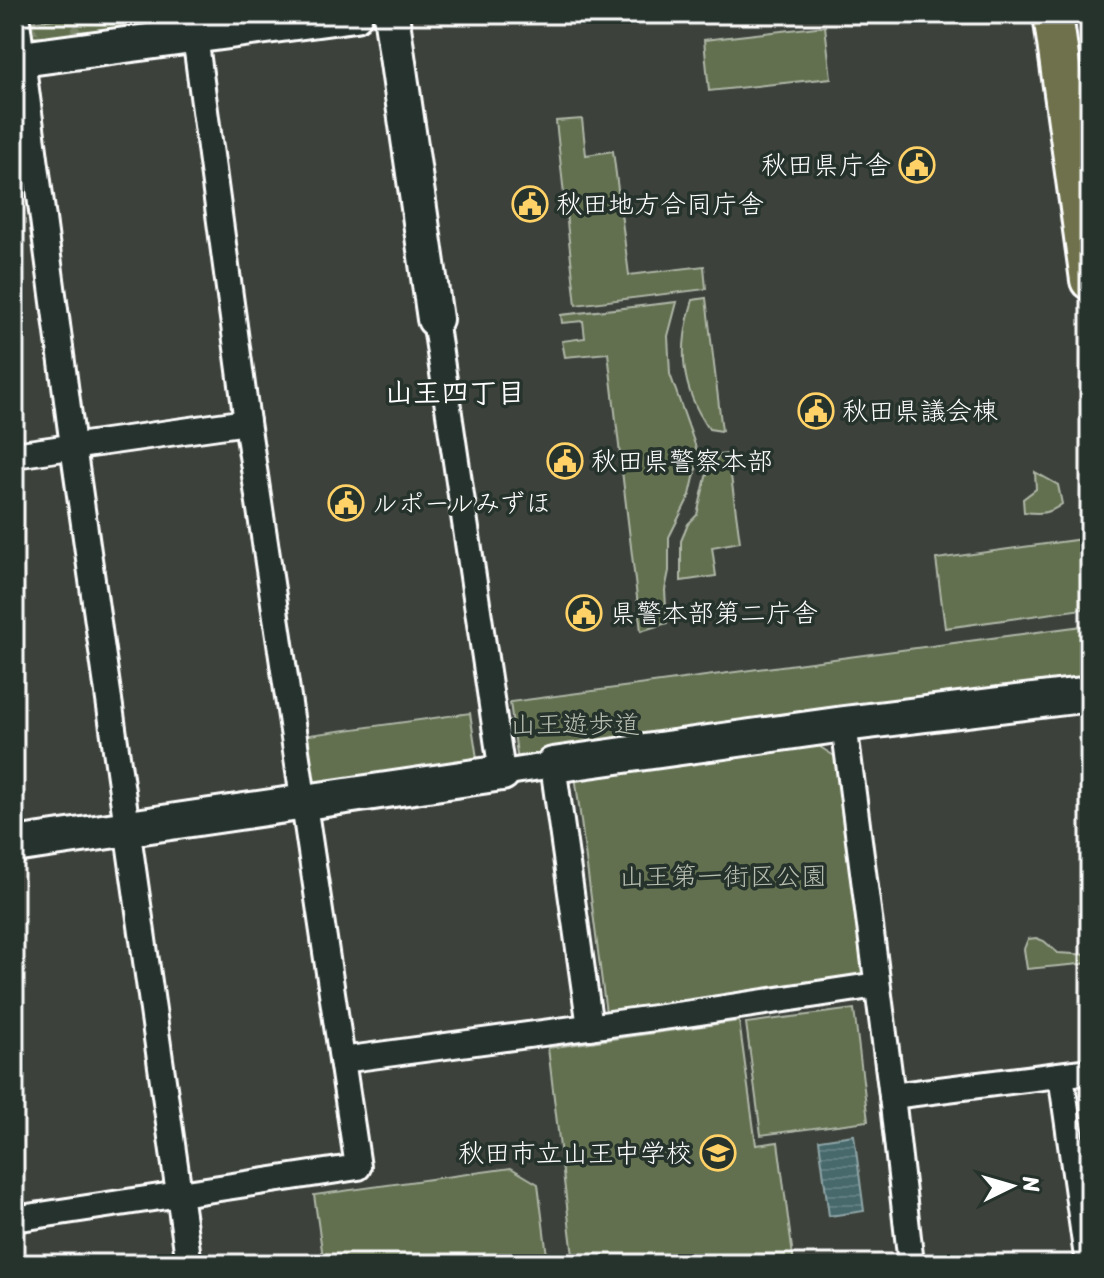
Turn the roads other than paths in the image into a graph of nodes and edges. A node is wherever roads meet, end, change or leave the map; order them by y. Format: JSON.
{"nodes":[{"id":1,"x":16,"y":14,"type":"edge"},
{"id":2,"x":355,"y":14,"type":"edge"},
{"id":3,"x":391,"y":14,"type":"edge"},
{"id":4,"x":1053,"y":14,"type":"edge"},
{"id":5,"x":194,"y":25,"type":"edge"},
{"id":6,"x":17,"y":59,"type":"edge"},
{"id":7,"x":1090,"y":280,"type":"edge"},
{"id":8,"x":435,"y":319,"type":"joint"},
{"id":9,"x":247,"y":422,"type":"junction"},
{"id":10,"x":73,"y":446,"type":"junction"},
{"id":11,"x":14,"y":455,"type":"edge"},
{"id":12,"x":1090,"y":694,"type":"edge"},
{"id":13,"x":844,"y":724,"type":"junction"},
{"id":14,"x":553,"y":765,"type":"junction"},
{"id":15,"x":502,"y":773,"type":"junction"},
{"id":16,"x":303,"y":802,"type":"junction"},
{"id":17,"x":127,"y":829,"type":"junction"},
{"id":18,"x":14,"y":845,"type":"edge"},
{"id":19,"x":877,"y":985,"type":"junction"},
{"id":20,"x":590,"y":1027,"type":"junction"},
{"id":21,"x":342,"y":1060,"type":"junction"},
{"id":22,"x":1090,"y":1071,"type":"edge"},
{"id":23,"x":1061,"y":1075,"type":"junction"},
{"id":24,"x":892,"y":1096,"type":"junction"},
{"id":25,"x":179,"y":1196,"type":"junction"},
{"id":26,"x":14,"y":1219,"type":"edge"},
{"id":27,"x":189,"y":1264,"type":"edge"},
{"id":28,"x":911,"y":1264,"type":"edge"},
{"id":29,"x":1088,"y":1264,"type":"edge"}],
"edges":[{"from":1,"to":6,"type":"street"},
{"from":2,"to":5,"type":"street"},
{"from":3,"to":8,"type":"street"},
{"from":4,"to":7,"type":"main road"},
{"from":5,"to":6,"type":"street"},
{"from":5,"to":9,"type":"street"},
{"from":6,"to":10,"type":"street"},
{"from":8,"to":15,"type":"street"},
{"from":9,"to":10,"type":"street"},
{"from":9,"to":16,"type":"street"},
{"from":10,"to":11,"type":"street"},
{"from":10,"to":17,"type":"street"},
{"from":12,"to":13,"type":"street"},
{"from":13,"to":14,"type":"street"},
{"from":13,"to":19,"type":"street"},
{"from":14,"to":15,"type":"street"},
{"from":14,"to":20,"type":"street"},
{"from":15,"to":16,"type":"street"},
{"from":16,"to":17,"type":"street"},
{"from":16,"to":21,"type":"street"},
{"from":17,"to":18,"type":"street"},
{"from":17,"to":25,"type":"street"},
{"from":19,"to":20,"type":"street"},
{"from":19,"to":24,"type":"street"},
{"from":20,"to":21,"type":"street"},
{"from":21,"to":25,"type":"street"},
{"from":22,"to":23,"type":"street"},
{"from":23,"to":24,"type":"street"},
{"from":23,"to":29,"type":"street"},
{"from":24,"to":28,"type":"street"},
{"from":25,"to":26,"type":"street"},
{"from":25,"to":27,"type":"street"}]}
